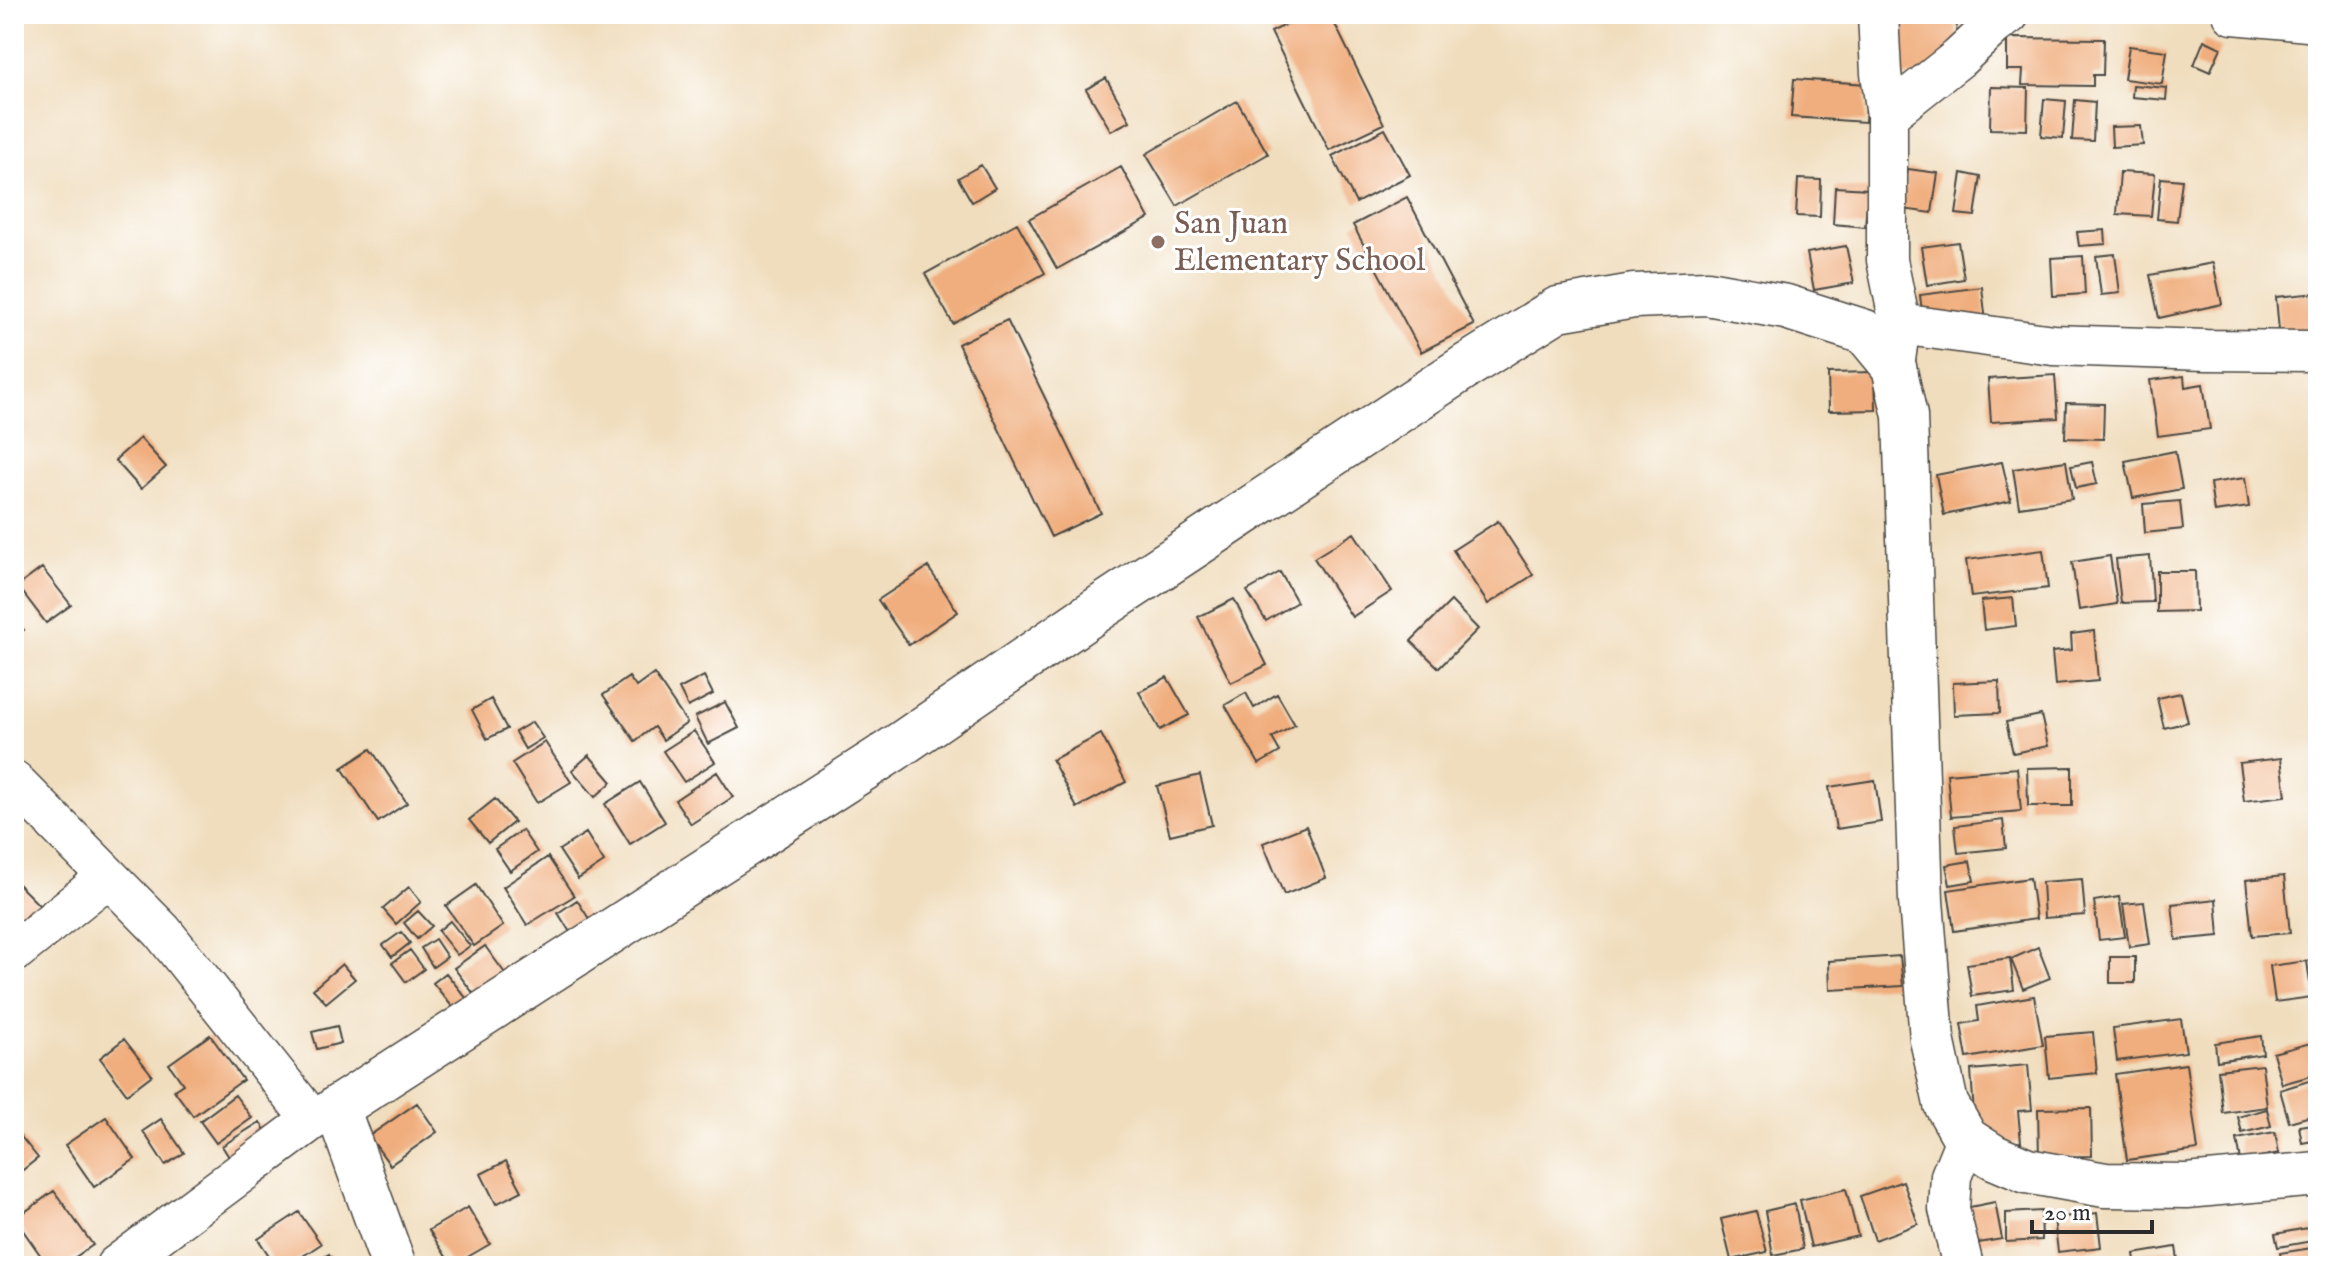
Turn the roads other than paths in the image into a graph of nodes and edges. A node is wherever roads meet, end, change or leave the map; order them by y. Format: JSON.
{"nodes":[{"id":1,"x":1878,"y":14,"type":"edge"},
{"id":2,"x":2009,"y":14,"type":"edge"},
{"id":3,"x":2233,"y":14,"type":"edge"},
{"id":4,"x":2318,"y":22,"type":"edge"},
{"id":5,"x":1887,"y":115,"type":"junction"},
{"id":6,"x":1900,"y":324,"type":"junction"},
{"id":7,"x":2318,"y":351,"type":"edge"},
{"id":8,"x":1894,"y":367,"type":"junction"},
{"id":9,"x":14,"y":781,"type":"edge"},
{"id":10,"x":108,"y":877,"type":"junction"},
{"id":11,"x":14,"y":952,"type":"edge"},
{"id":12,"x":324,"y":1114,"type":"junction"},
{"id":13,"x":1966,"y":1139,"type":"junction"},
{"id":14,"x":2318,"y":1174,"type":"edge"},
{"id":15,"x":116,"y":1266,"type":"edge"},
{"id":16,"x":394,"y":1266,"type":"edge"},
{"id":17,"x":1963,"y":1266,"type":"edge"}],
"edges":[{"from":1,"to":5,"type":"street"},
{"from":2,"to":5,"type":"street"},
{"from":3,"to":4,"type":"street"},
{"from":5,"to":6,"type":"street"},
{"from":6,"to":7,"type":"street"},
{"from":6,"to":8,"type":"street"},
{"from":8,"to":12,"type":"street"},
{"from":8,"to":13,"type":"street"},
{"from":9,"to":10,"type":"street"},
{"from":10,"to":11,"type":"street"},
{"from":10,"to":12,"type":"street"},
{"from":12,"to":15,"type":"street"},
{"from":12,"to":16,"type":"street"},
{"from":13,"to":14,"type":"street"},
{"from":13,"to":17,"type":"street"}]}
